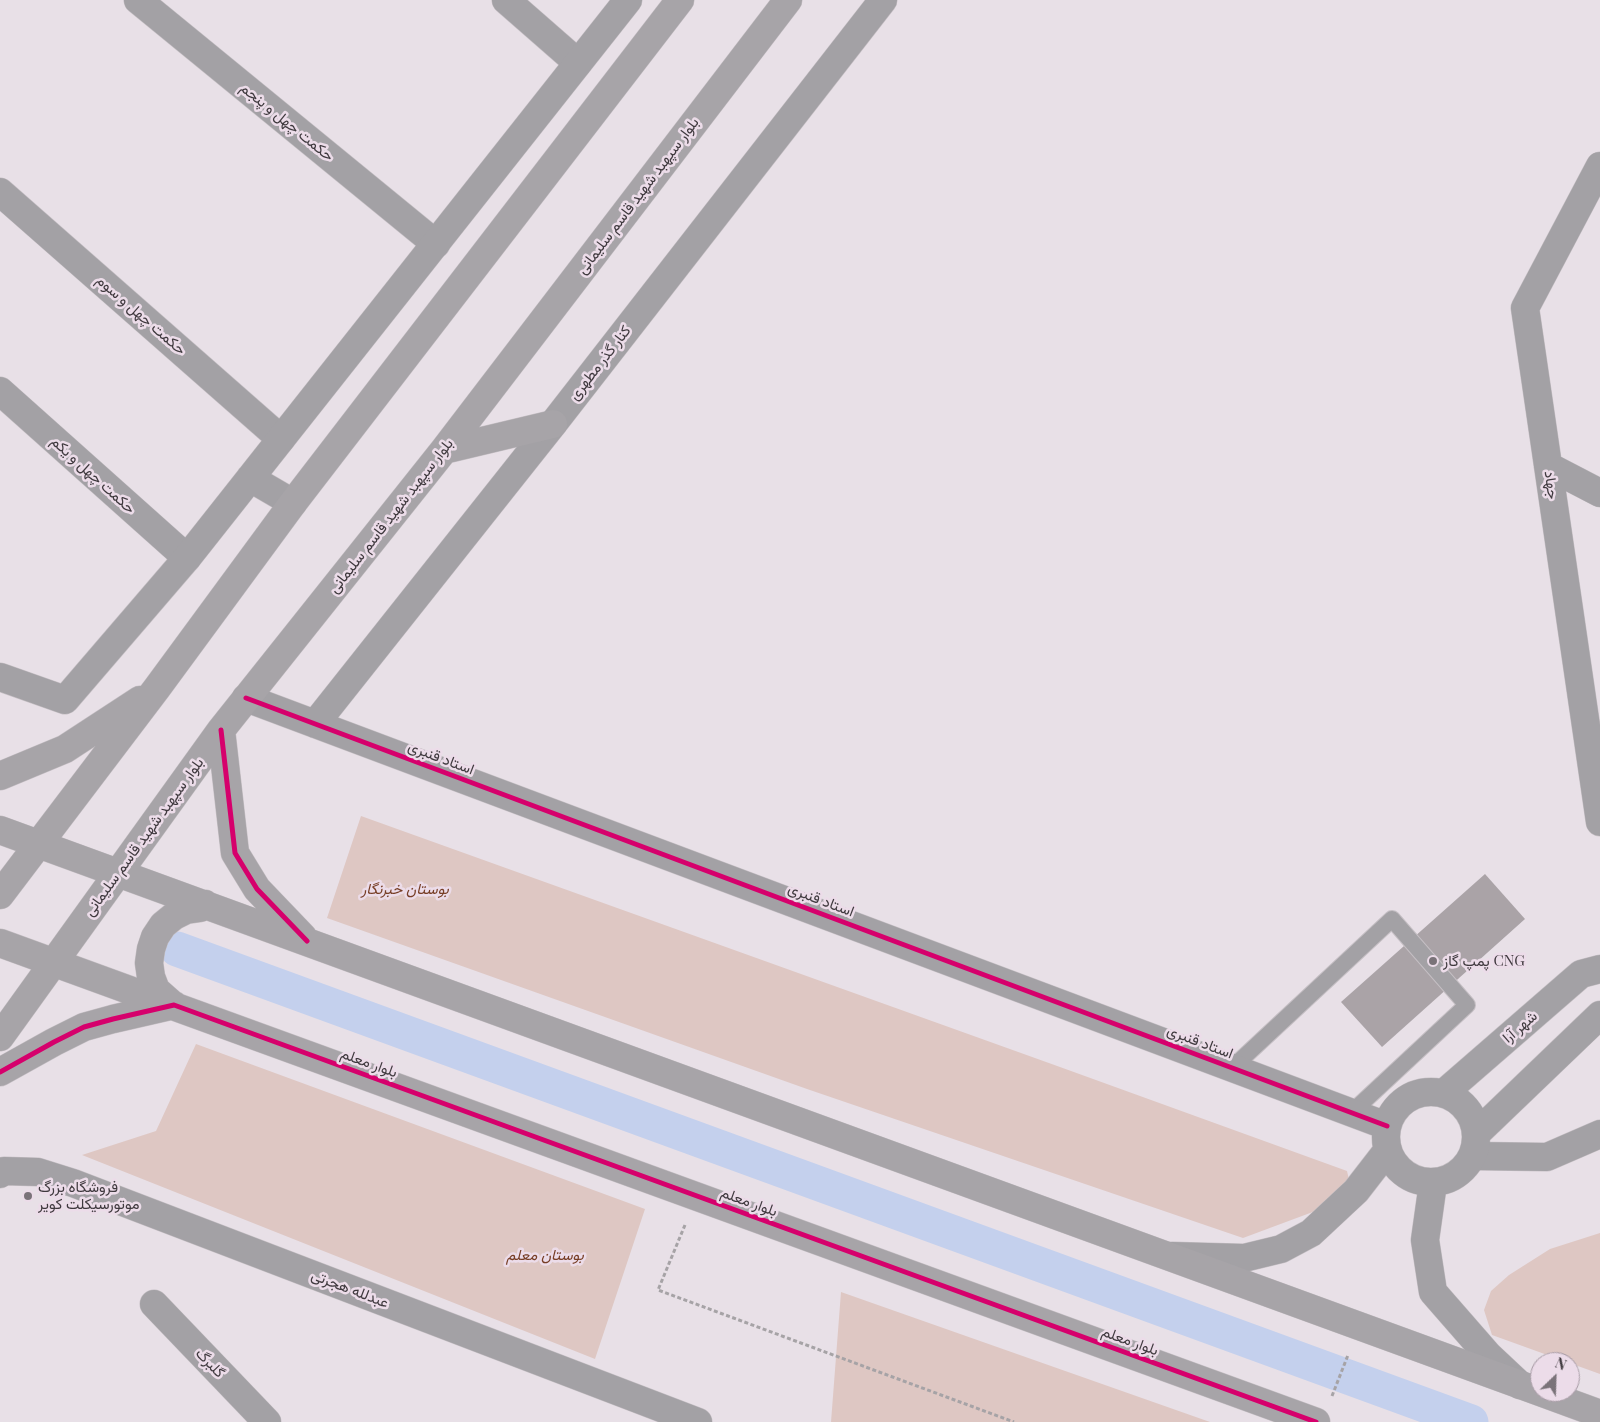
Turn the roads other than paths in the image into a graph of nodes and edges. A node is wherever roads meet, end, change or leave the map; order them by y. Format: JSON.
{"nodes":[{"id":1,"x":138,"y":0,"type":"edge"},
{"id":2,"x":506,"y":0,"type":"edge"},
{"id":3,"x":628,"y":0,"type":"edge"},
{"id":4,"x":680,"y":0,"type":"edge"},
{"id":5,"x":788,"y":0,"type":"edge"},
{"id":6,"x":883,"y":0,"type":"edge"},
{"id":7,"x":578,"y":63,"type":"junction"},
{"id":8,"x":1600,"y":166,"type":"edge"},
{"id":9,"x":0,"y":192,"type":"edge"},
{"id":10,"x":1589,"y":211,"type":"edge"},
{"id":11,"x":436,"y":244,"type":"junction"},
{"id":12,"x":0,"y":391,"type":"edge"},
{"id":13,"x":553,"y":424,"type":"junction"},
{"id":14,"x":282,"y":439,"type":"junction"},
{"id":15,"x":444,"y":450,"type":"junction"},
{"id":16,"x":1548,"y":466,"type":"junction"},
{"id":17,"x":250,"y":478,"type":"junction"},
{"id":18,"x":1600,"y":493,"type":"edge"},
{"id":19,"x":293,"y":503,"type":"junction"},
{"id":20,"x":187,"y":558,"type":"junction"},
{"id":21,"x":0,"y":677,"type":"edge"},
{"id":22,"x":158,"y":688,"type":"junction"},
{"id":23,"x":246,"y":698,"type":"junction"},
{"id":24,"x":315,"y":724,"type":"junction"},
{"id":25,"x":221,"y":730,"type":"junction"},
{"id":26,"x":1596,"y":766,"type":"edge"},
{"id":27,"x":0,"y":776,"type":"edge"},
{"id":28,"x":1600,"y":822,"type":"edge"},
{"id":29,"x":0,"y":830,"type":"edge"},
{"id":30,"x":39,"y":844,"type":"junction"},
{"id":31,"x":118,"y":872,"type":"junction"},
{"id":32,"x":0,"y":895,"type":"edge"},
{"id":33,"x":205,"y":904,"type":"junction"},
{"id":34,"x":307,"y":941,"type":"junction"},
{"id":35,"x":0,"y":943,"type":"edge"},
{"id":36,"x":54,"y":962,"type":"junction"},
{"id":37,"x":1600,"y":969,"type":"edge"},
{"id":38,"x":174,"y":1005,"type":"junction"},
{"id":39,"x":1600,"y":1015,"type":"edge"},
{"id":40,"x":0,"y":1037,"type":"edge"},
{"id":41,"x":1232,"y":1068,"type":"junction"},
{"id":42,"x":0,"y":1072,"type":"edge"},
{"id":43,"x":1444,"y":1093,"type":"junction"},
{"id":44,"x":1351,"y":1113,"type":"junction"},
{"id":45,"x":1600,"y":1134,"type":"edge"},
{"id":46,"x":1387,"y":1138,"type":"junction"},
{"id":47,"x":1475,"y":1144,"type":"junction"},
{"id":48,"x":0,"y":1174,"type":"edge"},
{"id":49,"x":1433,"y":1183,"type":"junction"},
{"id":50,"x":1169,"y":1256,"type":"junction"},
{"id":51,"x":154,"y":1304,"type":"dead end"},
{"id":52,"x":1530,"y":1387,"type":"edge"},
{"id":53,"x":1530,"y":1389,"type":"edge"},
{"id":54,"x":1567,"y":1402,"type":"edge"},
{"id":55,"x":1323,"y":1411,"type":"edge"},
{"id":56,"x":1600,"y":1414,"type":"edge"},
{"id":57,"x":267,"y":1422,"type":"edge"},
{"id":58,"x":698,"y":1422,"type":"edge"}],
"edges":[{"from":1,"to":11,"type":"street","name":"حکمت چهل و پنجم"},
{"from":2,"to":7,"type":"street"},
{"from":3,"to":7,"type":"street"},
{"from":4,"to":19,"type":"main road"},
{"from":5,"to":15,"type":"main road","name":"بلوار سپهبد شهید قاسم سلیمانی"},
{"from":6,"to":13,"type":"street","name":"کنار گذر مطهری"},
{"from":7,"to":11,"type":"street"},
{"from":8,"to":10,"type":"street","name":"جهاد"},
{"from":9,"to":14,"type":"street","name":"حکمت چهل و سوم"},
{"from":10,"to":16,"type":"street","name":"جهاد"},
{"from":11,"to":14,"type":"street"},
{"from":12,"to":20,"type":"street","name":"حکمت چهل و یکم"},
{"from":13,"to":15,"type":"main road"},
{"from":13,"to":24,"type":"street","name":"کنار گذر مطهری"},
{"from":14,"to":17,"type":"street"},
{"from":15,"to":23,"type":"main road","name":"بلوار سپهبد شهید قاسم سلیمانی"},
{"from":16,"to":18,"type":"street"},
{"from":16,"to":26,"type":"street","name":"جهاد"},
{"from":17,"to":19,"type":"street"},
{"from":17,"to":20,"type":"street"},
{"from":19,"to":22,"type":"main road"},
{"from":20,"to":21,"type":"street"},
{"from":22,"to":27,"type":"main road"},
{"from":22,"to":30,"type":"main road"},
{"from":23,"to":24,"type":"street","name":"استاد قنبری"},
{"from":23,"to":25,"type":"main road","name":"بلوار سپهبد شهید قاسم سلیمانی"},
{"from":24,"to":41,"type":"street","name":"استاد قنبری"},
{"from":25,"to":31,"type":"main road","name":"بلوار سپهبد شهید قاسم سلیمانی"},
{"from":25,"to":34,"type":"main road"},
{"from":26,"to":28,"type":"street","name":"جهاد"},
{"from":29,"to":30,"type":"main road"},
{"from":30,"to":31,"type":"main road"},
{"from":30,"to":32,"type":"main road"},
{"from":31,"to":33,"type":"main road"},
{"from":31,"to":36,"type":"main road","name":"بلوار سپهبد شهید قاسم سلیمانی"},
{"from":33,"to":34,"type":"main road"},
{"from":33,"to":38,"type":"main road"},
{"from":34,"to":50,"type":"main road"},
{"from":35,"to":36,"type":"main road","name":"بلوار معلم"},
{"from":36,"to":38,"type":"main road","name":"بلوار معلم"},
{"from":36,"to":40,"type":"main road","name":"بلوار سپهبد شهید قاسم سلیمانی"},
{"from":37,"to":43,"type":"street","name":"شهر آرا"},
{"from":38,"to":42,"type":"main road"},
{"from":38,"to":55,"type":"main road","name":"بلوار معلم"},
{"from":39,"to":47,"type":"street"},
{"from":41,"to":44,"type":"street","name":"استاد قنبری"},
{"from":41,"to":44,"type":"lane"},
{"from":43,"to":46,"type":"street"},
{"from":43,"to":47,"type":"street"},
{"from":44,"to":46,"type":"street","name":"استاد قنبری"},
{"from":45,"to":47,"type":"street"},
{"from":46,"to":49,"type":"street"},
{"from":46,"to":50,"type":"street"},
{"from":47,"to":49,"type":"street"},
{"from":48,"to":58,"type":"street","name":"عبدلله هجرتی"},
{"from":49,"to":52,"type":"street"},
{"from":50,"to":53,"type":"main road"},
{"from":51,"to":57,"type":"street","name":"گلبرگ"},
{"from":54,"to":56,"type":"main road"}]}
